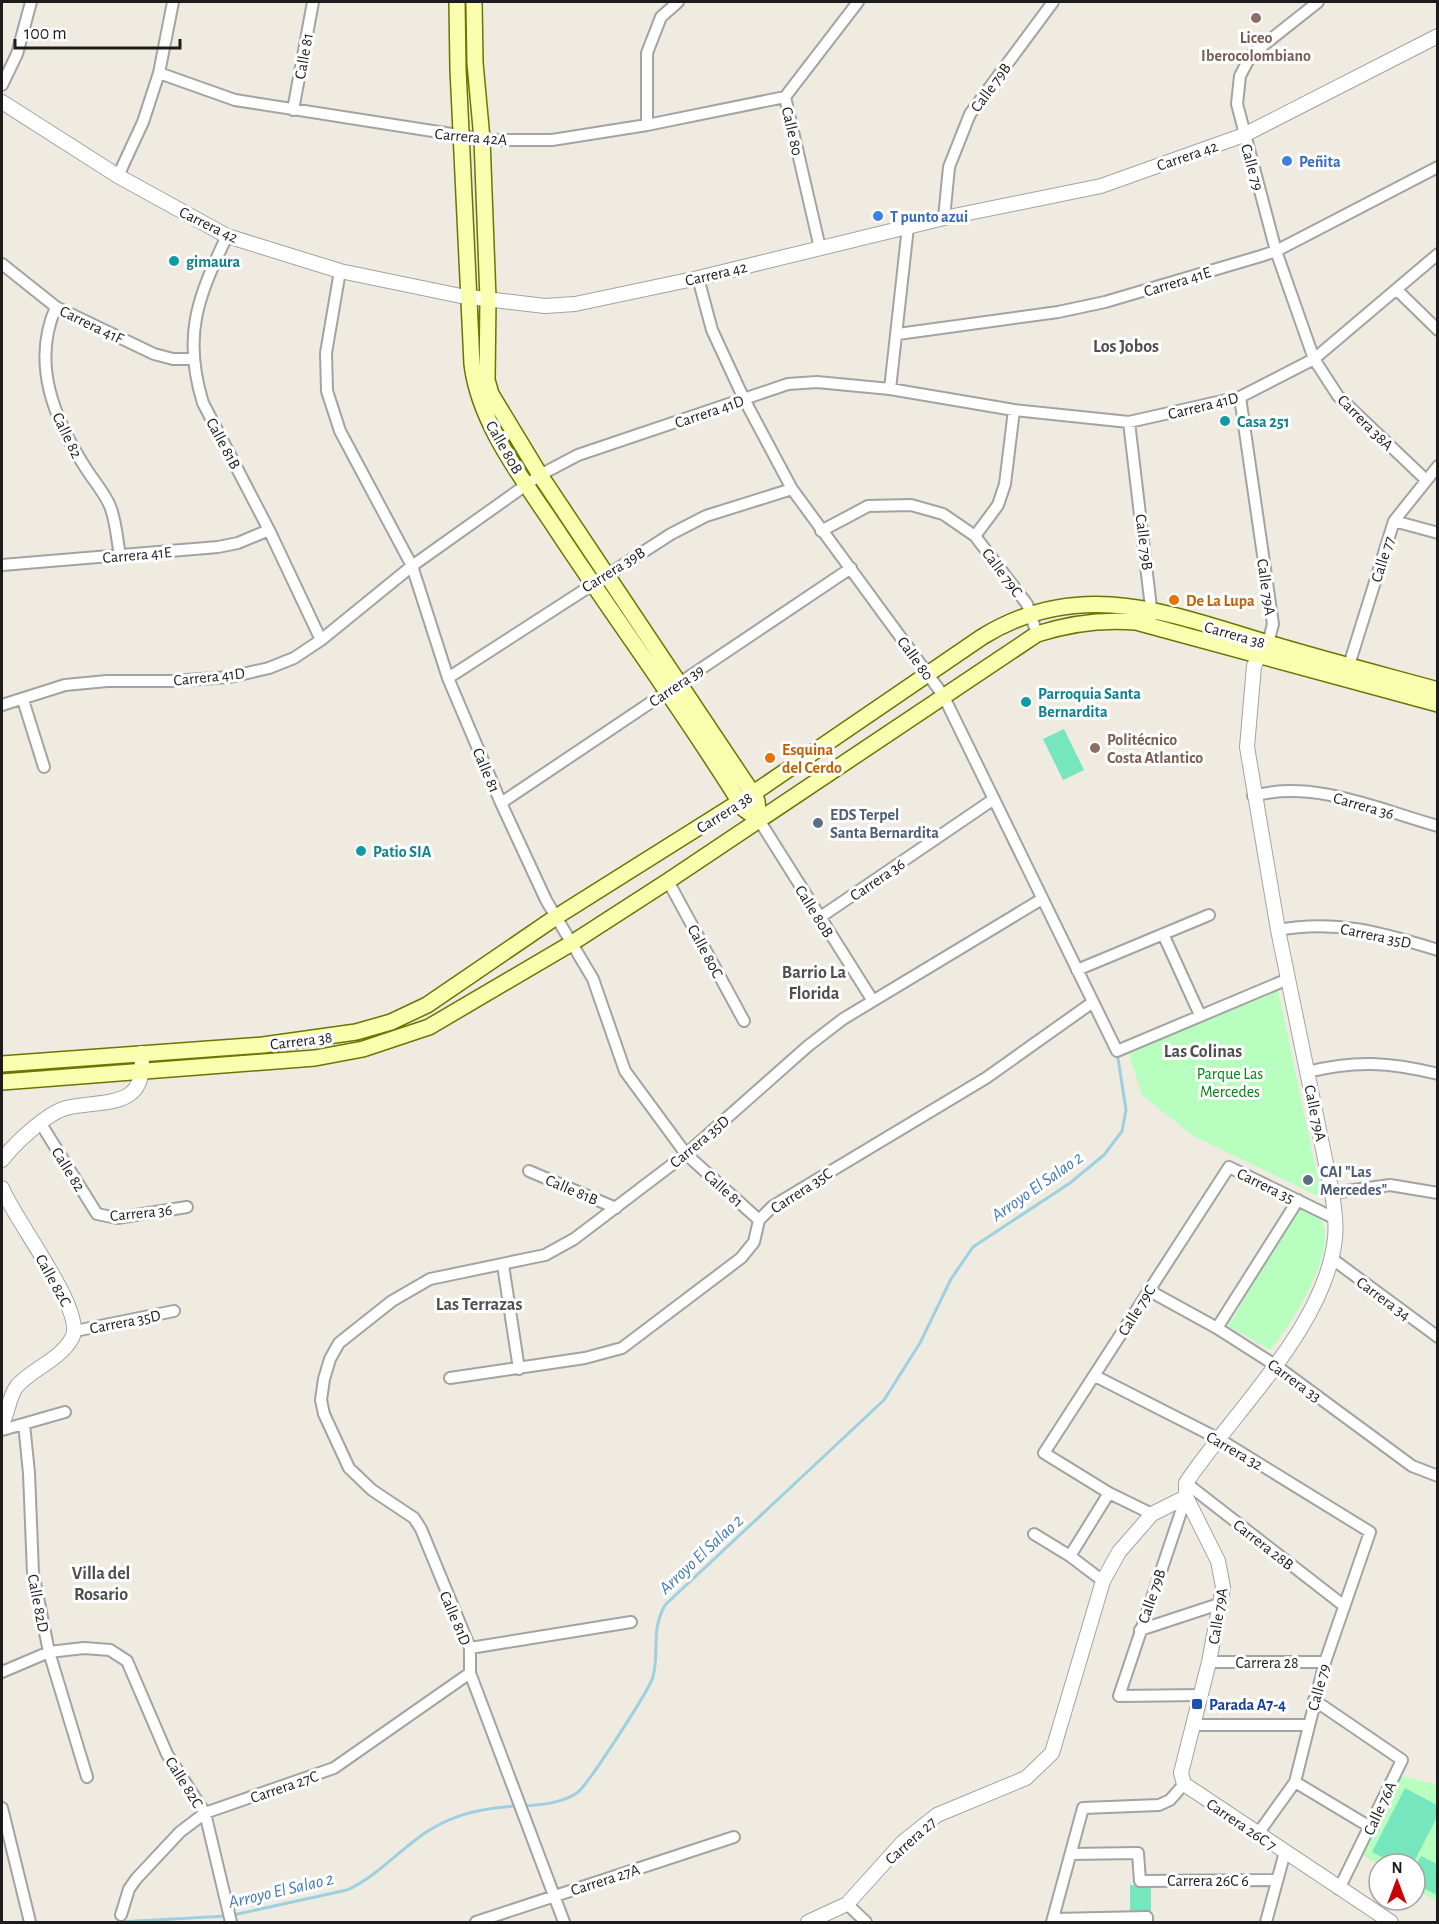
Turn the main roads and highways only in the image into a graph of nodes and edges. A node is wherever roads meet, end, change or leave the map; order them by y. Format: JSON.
{"nodes":[{"id":1,"x":458,"y":2,"type":"edge"},
{"id":2,"x":474,"y":2,"type":"edge"},
{"id":3,"x":533,"y":479,"type":"junction"},
{"id":4,"x":1263,"y":649,"type":"junction"},
{"id":5,"x":673,"y":687,"type":"junction"},
{"id":6,"x":1437,"y":690,"type":"edge"},
{"id":7,"x":1437,"y":704,"type":"edge"},
{"id":8,"x":746,"y":798,"type":"junction"},
{"id":9,"x":759,"y":820,"type":"junction"},
{"id":10,"x":2,"y":1064,"type":"edge"},
{"id":11,"x":2,"y":1082,"type":"edge"}],
"edges":[{"from":1,"to":3,"type":"main road","name":"Calle 80B"},
{"from":2,"to":3,"type":"main road","name":"Calle 80B"},
{"from":3,"to":5,"type":"main road","name":"Calle 80B"},
{"from":3,"to":5,"type":"main road","name":"Calle 80B"},
{"from":4,"to":6,"type":"main road","name":"Carrera 38"},
{"from":4,"to":7,"type":"main road","name":"Carrera 38"},
{"from":4,"to":8,"type":"main road","name":"Carrera 38"},
{"from":4,"to":9,"type":"main road","name":"Carrera 38"},
{"from":5,"to":8,"type":"main road","name":"Calle 80B"},
{"from":8,"to":9,"type":"main road","name":"Calle 80B"},
{"from":8,"to":10,"type":"main road","name":"Carrera 38"},
{"from":9,"to":11,"type":"main road","name":"Carrera 38"}]}
